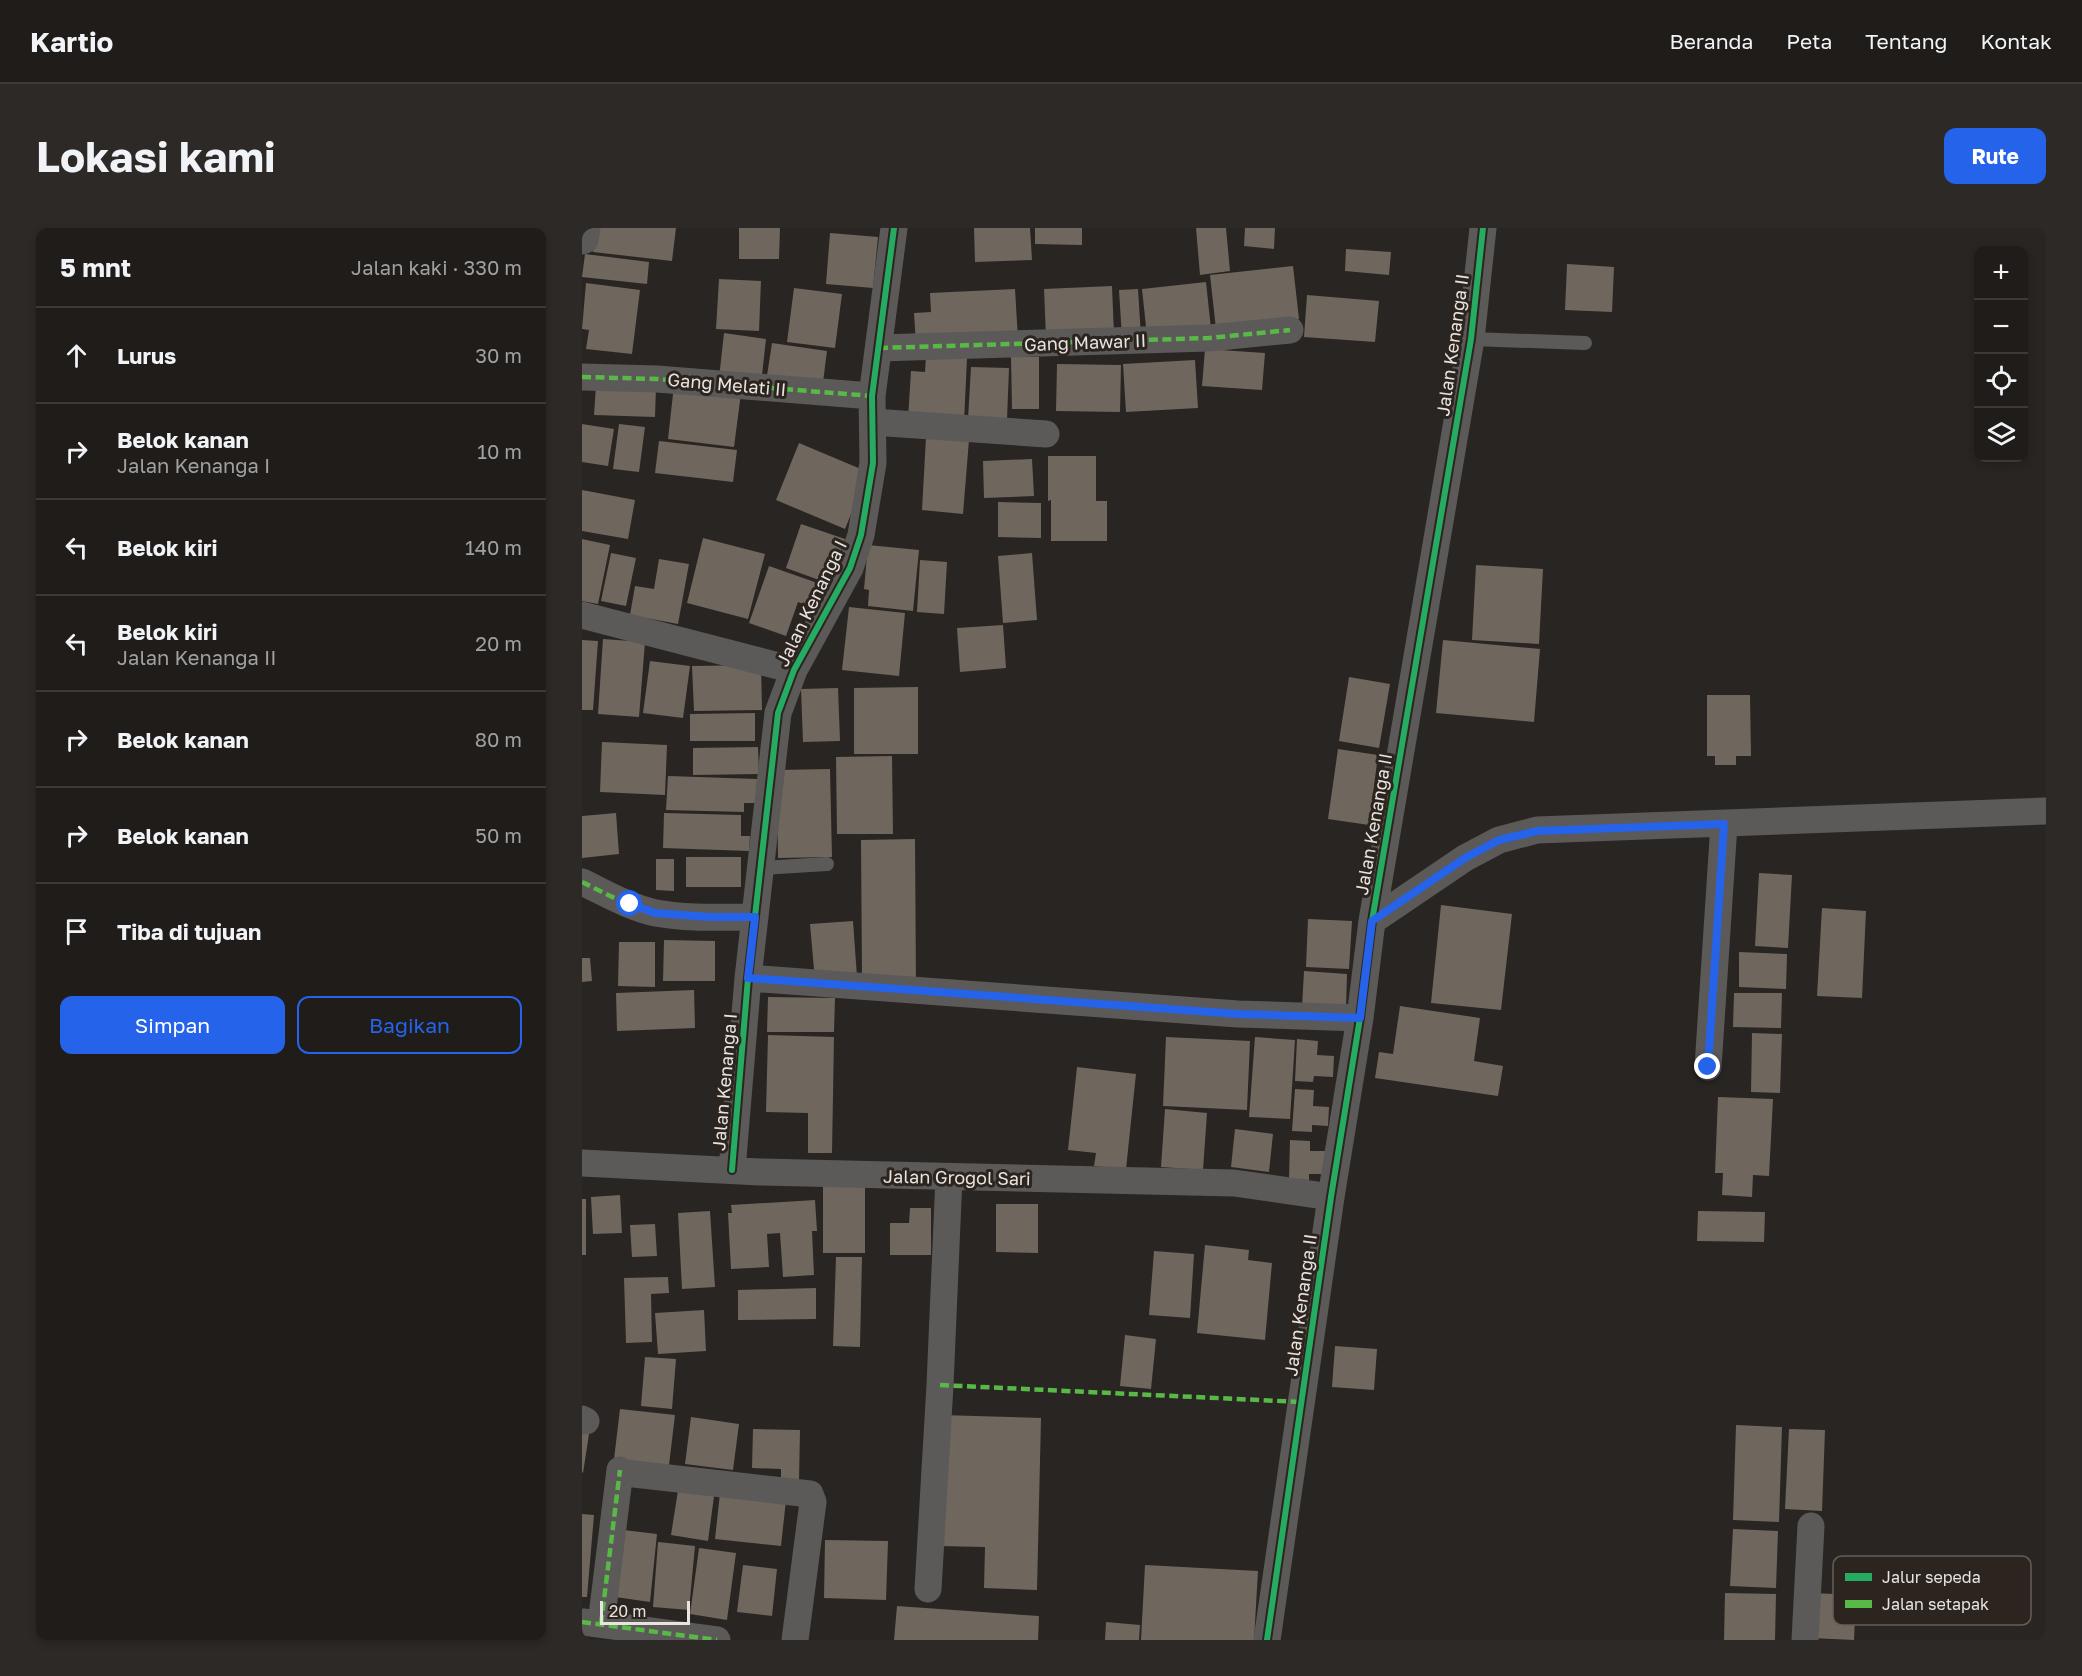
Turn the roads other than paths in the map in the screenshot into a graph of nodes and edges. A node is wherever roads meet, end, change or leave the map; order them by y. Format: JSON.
{"nodes":[{"id":1,"x":587,"y":228,"type":"edge"},
{"id":2,"x":894,"y":228,"type":"edge"},
{"id":3,"x":1483,"y":228,"type":"edge"},
{"id":4,"x":582,"y":241,"type":"edge"},
{"id":5,"x":1290,"y":330,"type":"dead end"},
{"id":6,"x":1471,"y":339,"type":"junction"},
{"id":7,"x":1585,"y":343,"type":"dead end"},
{"id":8,"x":879,"y":348,"type":"junction"},
{"id":9,"x":582,"y":377,"type":"edge"},
{"id":10,"x":873,"y":409,"type":"junction"},
{"id":11,"x":1046,"y":434,"type":"dead end"},
{"id":12,"x":582,"y":615,"type":"edge"},
{"id":13,"x":794,"y":670,"type":"junction"},
{"id":14,"x":2046,"y":811,"type":"edge"},
{"id":15,"x":1724,"y":824,"type":"junction"},
{"id":16,"x":827,"y":864,"type":"dead end"},
{"id":17,"x":761,"y":868,"type":"junction"},
{"id":18,"x":582,"y":882,"type":"edge"},
{"id":19,"x":755,"y":917,"type":"junction"},
{"id":20,"x":1372,"y":921,"type":"junction"},
{"id":21,"x":748,"y":978,"type":"junction"},
{"id":22,"x":1360,"y":1018,"type":"junction"},
{"id":23,"x":1708,"y":1067,"type":"dead end"},
{"id":24,"x":582,"y":1163,"type":"edge"},
{"id":25,"x":732,"y":1170,"type":"junction"},
{"id":26,"x":949,"y":1177,"type":"junction"},
{"id":27,"x":1331,"y":1197,"type":"junction"},
{"id":28,"x":1811,"y":1526,"type":"dead end"},
{"id":29,"x":928,"y":1589,"type":"dead end"},
{"id":30,"x":591,"y":1623,"type":"edge"},
{"id":31,"x":717,"y":1640,"type":"edge"},
{"id":32,"x":795,"y":1640,"type":"edge"},
{"id":33,"x":1267,"y":1640,"type":"edge"},
{"id":34,"x":1805,"y":1640,"type":"edge"}],
"edges":[{"from":1,"to":4,"type":"street"},
{"from":2,"to":8,"type":"street","name":"Jalan Kenanga I"},
{"from":3,"to":6,"type":"street","name":"Jalan Kenanga II"},
{"from":5,"to":8,"type":"street","name":"Gang Mawar II"},
{"from":6,"to":7,"type":"lane"},
{"from":6,"to":20,"type":"street","name":"Jalan Kenanga II"},
{"from":8,"to":10,"type":"street","name":"Jalan Kenanga I"},
{"from":9,"to":10,"type":"street","name":"Gang Melati II"},
{"from":10,"to":11,"type":"street","name":"Gang Melati II"},
{"from":10,"to":13,"type":"street","name":"Jalan Kenanga I"},
{"from":12,"to":13,"type":"street"},
{"from":13,"to":17,"type":"street","name":"Jalan Kenanga I"},
{"from":14,"to":15,"type":"street"},
{"from":15,"to":20,"type":"street"},
{"from":15,"to":23,"type":"street"},
{"from":16,"to":17,"type":"lane"},
{"from":17,"to":19,"type":"street","name":"Jalan Kenanga I"},
{"from":18,"to":19,"type":"street"},
{"from":19,"to":21,"type":"street","name":"Jalan Kenanga I"},
{"from":20,"to":22,"type":"street","name":"Jalan Kenanga II"},
{"from":21,"to":22,"type":"street"},
{"from":21,"to":25,"type":"street","name":"Jalan Kenanga I"},
{"from":22,"to":27,"type":"street","name":"Jalan Kenanga II"},
{"from":24,"to":25,"type":"street","name":"Jalan Grogol Sari"},
{"from":25,"to":26,"type":"street","name":"Jalan Grogol Sari"},
{"from":26,"to":27,"type":"street","name":"Jalan Grogol Sari"},
{"from":26,"to":29,"type":"street"},
{"from":27,"to":33,"type":"street","name":"Jalan Kenanga II"},
{"from":28,"to":34,"type":"street"},
{"from":30,"to":31,"type":"street"},
{"from":30,"to":32,"type":"street"}]}
